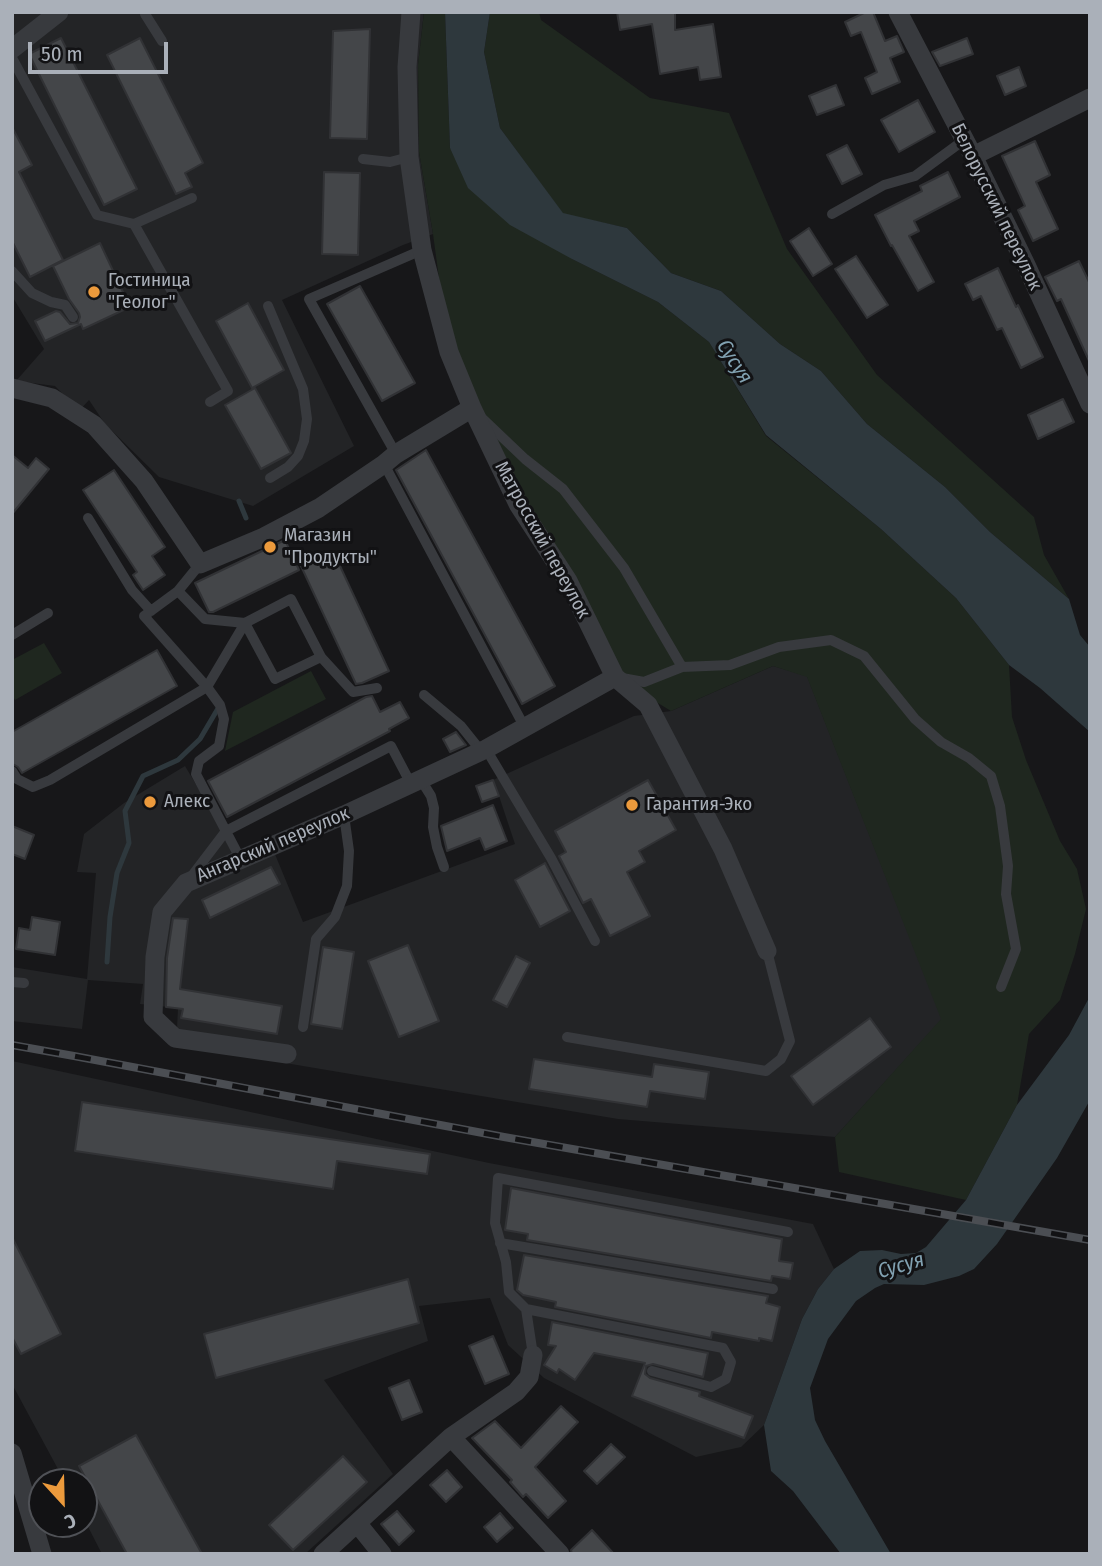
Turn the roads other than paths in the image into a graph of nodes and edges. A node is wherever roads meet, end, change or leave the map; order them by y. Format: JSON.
{"nodes":[{"id":1,"x":59,"y":12,"type":"edge"},
{"id":2,"x":411,"y":12,"type":"edge"},
{"id":3,"x":898,"y":12,"type":"edge"},
{"id":4,"x":145,"y":14,"type":"edge"},
{"id":5,"x":162,"y":41,"type":"dead end"},
{"id":6,"x":12,"y":49,"type":"edge"},
{"id":7,"x":12,"y":58,"type":"edge"},
{"id":8,"x":1090,"y":98,"type":"edge"},
{"id":9,"x":968,"y":148,"type":"junction"},
{"id":10,"x":409,"y":157,"type":"junction"},
{"id":11,"x":363,"y":159,"type":"dead end"},
{"id":12,"x":192,"y":198,"type":"dead end"},
{"id":13,"x":832,"y":214,"type":"dead end"},
{"id":14,"x":134,"y":224,"type":"junction"},
{"id":15,"x":422,"y":250,"type":"junction"},
{"id":16,"x":12,"y":271,"type":"edge"},
{"id":17,"x":268,"y":306,"type":"dead end"},
{"id":18,"x":73,"y":317,"type":"dead end"},
{"id":19,"x":12,"y":388,"type":"edge"},
{"id":20,"x":210,"y":402,"type":"dead end"},
{"id":21,"x":1090,"y":404,"type":"edge"},
{"id":22,"x":472,"y":408,"type":"junction"},
{"id":23,"x":390,"y":459,"type":"junction"},
{"id":24,"x":270,"y":478,"type":"dead end"},
{"id":25,"x":88,"y":518,"type":"dead end"},
{"id":26,"x":200,"y":564,"type":"junction"},
{"id":27,"x":178,"y":591,"type":"junction"},
{"id":28,"x":151,"y":611,"type":"junction"},
{"id":29,"x":48,"y":613,"type":"dead end"},
{"id":30,"x":245,"y":623,"type":"junction"},
{"id":31,"x":12,"y":635,"type":"edge"},
{"id":32,"x":321,"y":657,"type":"junction"},
{"id":33,"x":682,"y":667,"type":"junction"},
{"id":34,"x":615,"y":677,"type":"junction"},
{"id":35,"x":207,"y":687,"type":"junction"},
{"id":36,"x":377,"y":688,"type":"dead end"},
{"id":37,"x":424,"y":695,"type":"dead end"},
{"id":38,"x":525,"y":728,"type":"junction"},
{"id":39,"x":484,"y":750,"type":"junction"},
{"id":40,"x":12,"y":771,"type":"edge"},
{"id":41,"x":416,"y":782,"type":"junction"},
{"id":42,"x":344,"y":815,"type":"junction"},
{"id":43,"x":226,"y":831,"type":"junction"},
{"id":44,"x":241,"y":860,"type":"junction"},
{"id":45,"x":444,"y":867,"type":"dead end"},
{"id":46,"x":186,"y":883,"type":"junction"},
{"id":47,"x":595,"y":941,"type":"dead end"},
{"id":48,"x":767,"y":951,"type":"joint"},
{"id":49,"x":12,"y":982,"type":"edge"},
{"id":50,"x":24,"y":983,"type":"dead end"},
{"id":51,"x":1001,"y":987,"type":"dead end"},
{"id":52,"x":303,"y":1027,"type":"dead end"},
{"id":53,"x":567,"y":1037,"type":"dead end"},
{"id":54,"x":287,"y":1054,"type":"dead end"},
{"id":55,"x":788,"y":1232,"type":"dead end"},
{"id":56,"x":500,"y":1243,"type":"junction"},
{"id":57,"x":773,"y":1289,"type":"dead end"},
{"id":58,"x":526,"y":1309,"type":"junction"},
{"id":59,"x":533,"y":1355,"type":"joint"},
{"id":60,"x":652,"y":1371,"type":"dead end"},
{"id":61,"x":451,"y":1437,"type":"junction"},
{"id":62,"x":14,"y":1463,"type":"edge"},
{"id":63,"x":356,"y":1523,"type":"junction"},
{"id":64,"x":42,"y":1554,"type":"edge"},
{"id":65,"x":323,"y":1554,"type":"edge"},
{"id":66,"x":382,"y":1554,"type":"edge"},
{"id":67,"x":561,"y":1554,"type":"edge"}],
"edges":[{"from":1,"to":6,"type":"street"},
{"from":2,"to":10,"type":"street","name":"Матросский переулок"},
{"from":3,"to":9,"type":"street","name":"Белорусский переулок"},
{"from":4,"to":5,"type":"lane"},
{"from":7,"to":14,"type":"lane"},
{"from":8,"to":9,"type":"street"},
{"from":9,"to":13,"type":"lane"},
{"from":9,"to":21,"type":"street","name":"Белорусский переулок"},
{"from":10,"to":11,"type":"lane"},
{"from":10,"to":15,"type":"street","name":"Матросский переулок"},
{"from":12,"to":14,"type":"lane"},
{"from":14,"to":20,"type":"lane"},
{"from":15,"to":22,"type":"street","name":"Матросский переулок"},
{"from":15,"to":23,"type":"lane"},
{"from":16,"to":18,"type":"lane"},
{"from":17,"to":24,"type":"lane"},
{"from":19,"to":26,"type":"street"},
{"from":22,"to":23,"type":"street"},
{"from":22,"to":33,"type":"lane"},
{"from":22,"to":34,"type":"street","name":"Матросский переулок"},
{"from":23,"to":26,"type":"street"},
{"from":23,"to":38,"type":"lane"},
{"from":25,"to":28,"type":"lane"},
{"from":26,"to":27,"type":"lane"},
{"from":27,"to":28,"type":"lane"},
{"from":27,"to":30,"type":"lane"},
{"from":28,"to":35,"type":"lane"},
{"from":29,"to":31,"type":"lane"},
{"from":30,"to":32,"type":"lane"},
{"from":30,"to":32,"type":"lane"},
{"from":30,"to":35,"type":"lane"},
{"from":32,"to":36,"type":"lane"},
{"from":33,"to":34,"type":"lane"},
{"from":33,"to":51,"type":"lane"},
{"from":34,"to":38,"type":"street","name":"Ангарский переулок"},
{"from":34,"to":48,"type":"street","name":"Матросский переулок"},
{"from":35,"to":40,"type":"lane"},
{"from":35,"to":43,"type":"lane"},
{"from":37,"to":39,"type":"lane"},
{"from":38,"to":39,"type":"street","name":"Ангарский переулок"},
{"from":39,"to":41,"type":"street","name":"Ангарский переулок"},
{"from":39,"to":47,"type":"lane"},
{"from":41,"to":42,"type":"street","name":"Ангарский переулок"},
{"from":41,"to":43,"type":"lane"},
{"from":41,"to":45,"type":"lane"},
{"from":42,"to":44,"type":"street","name":"Ангарский переулок"},
{"from":42,"to":52,"type":"lane"},
{"from":43,"to":44,"type":"lane"},
{"from":43,"to":46,"type":"lane"},
{"from":44,"to":46,"type":"street","name":"Ангарский переулок"},
{"from":46,"to":54,"type":"street","name":"Ангарский переулок"},
{"from":48,"to":53,"type":"lane"},
{"from":49,"to":50,"type":"lane"},
{"from":55,"to":56,"type":"lane"},
{"from":56,"to":57,"type":"lane"},
{"from":56,"to":58,"type":"lane"},
{"from":58,"to":59,"type":"lane"},
{"from":58,"to":60,"type":"lane"},
{"from":59,"to":61,"type":"street"},
{"from":61,"to":63,"type":"street"},
{"from":61,"to":67,"type":"street"},
{"from":62,"to":64,"type":"street"},
{"from":63,"to":65,"type":"street"},
{"from":63,"to":66,"type":"street"}]}
